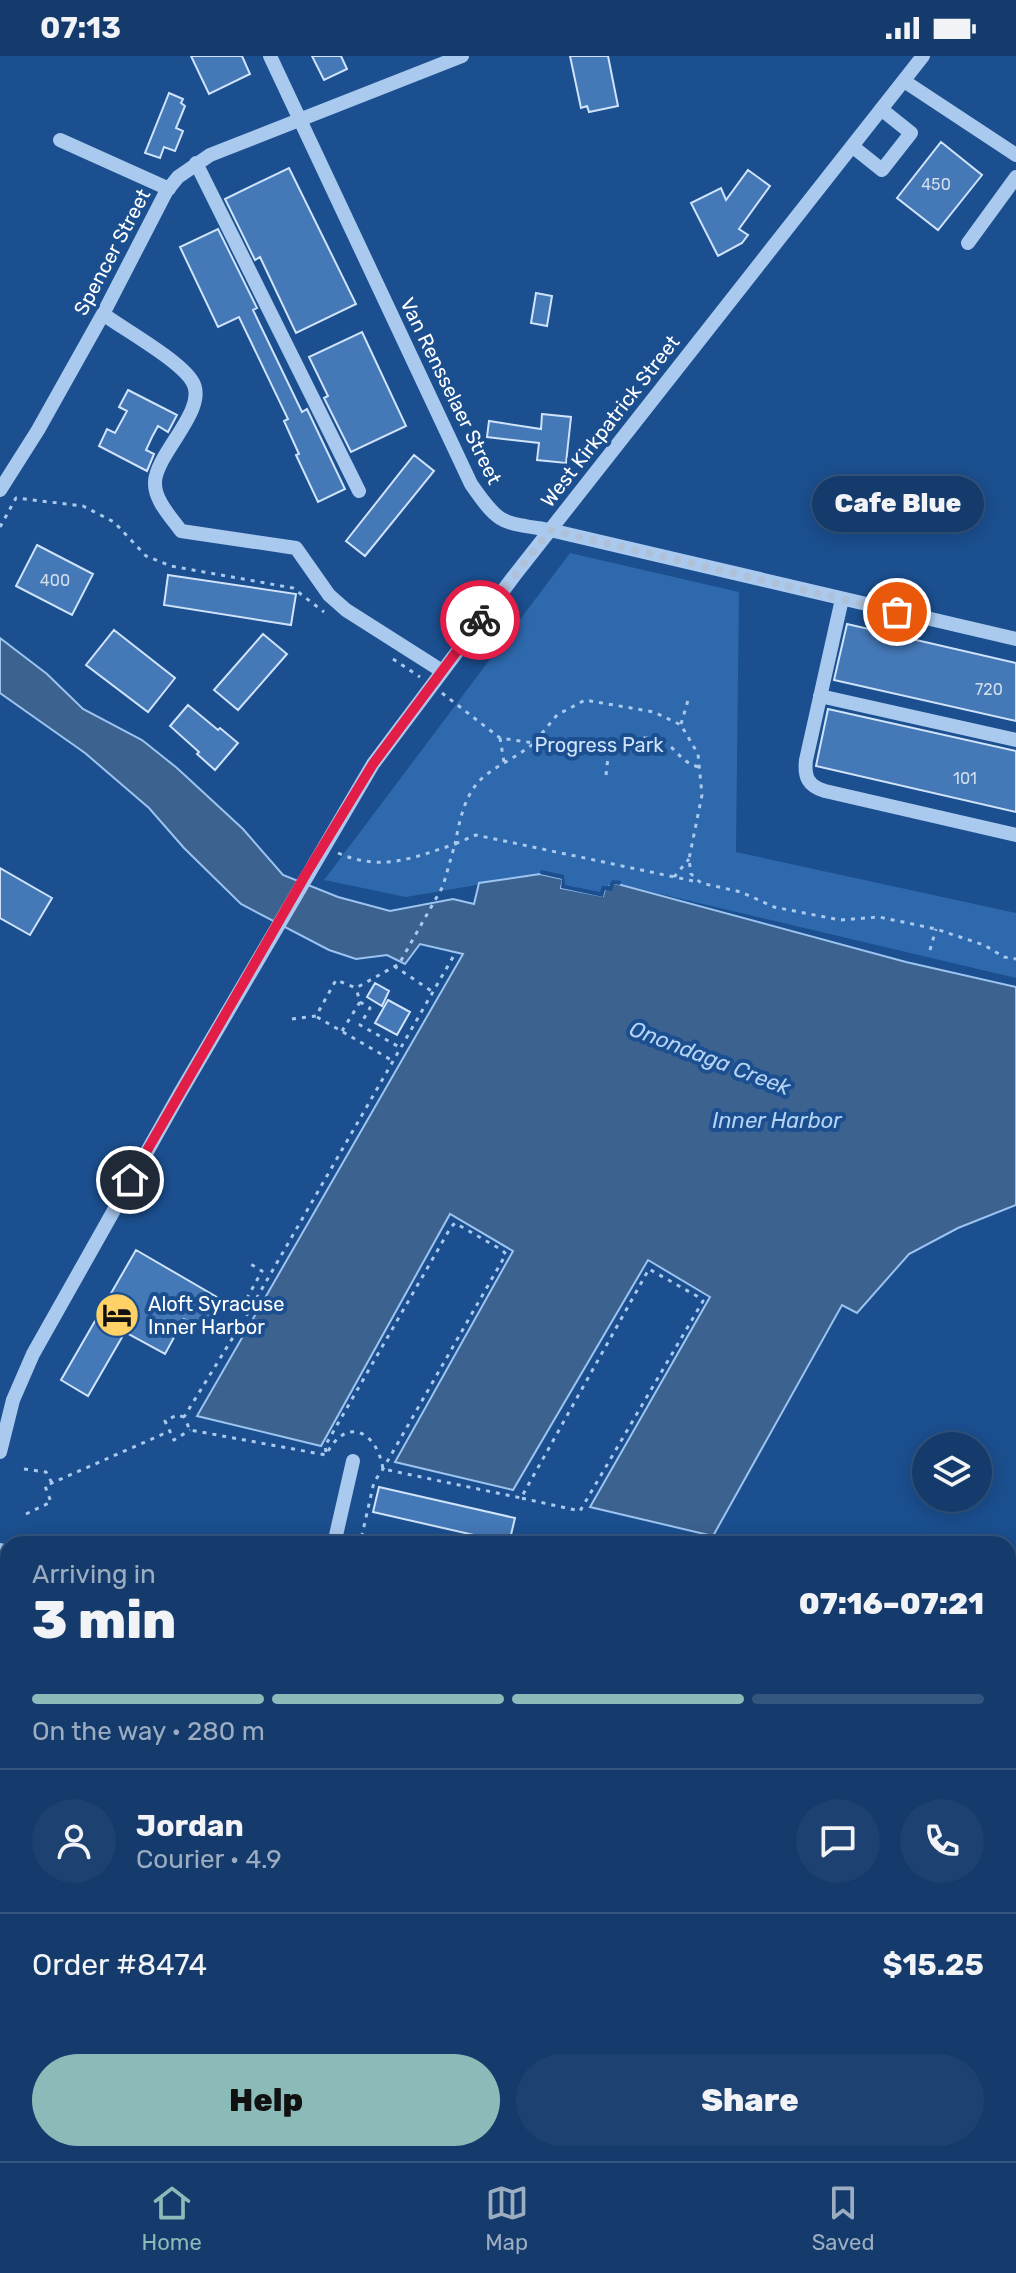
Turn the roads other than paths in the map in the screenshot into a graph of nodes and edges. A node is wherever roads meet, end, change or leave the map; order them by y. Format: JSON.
{"nodes":[{"id":1,"x":270,"y":56,"type":"edge"},
{"id":2,"x":462,"y":56,"type":"edge"},
{"id":3,"x":923,"y":56,"type":"edge"},
{"id":4,"x":904,"y":81,"type":"junction"},
{"id":5,"x":881,"y":109,"type":"junction"},
{"id":6,"x":300,"y":119,"type":"junction"},
{"id":7,"x":60,"y":140,"type":"dead end"},
{"id":8,"x":852,"y":146,"type":"junction"},
{"id":9,"x":1016,"y":155,"type":"edge"},
{"id":10,"x":196,"y":163,"type":"junction"},
{"id":11,"x":1016,"y":177,"type":"edge"},
{"id":12,"x":169,"y":189,"type":"junction"},
{"id":13,"x":968,"y":243,"type":"dead end"},
{"id":14,"x":103,"y":314,"type":"junction"},
{"id":15,"x":0,"y":490,"type":"edge"},
{"id":16,"x":359,"y":491,"type":"dead end"},
{"id":17,"x":550,"y":530,"type":"junction"},
{"id":18,"x":842,"y":599,"type":"junction"},
{"id":19,"x":1016,"y":639,"type":"edge"},
{"id":20,"x":442,"y":671,"type":"junction"},
{"id":21,"x":820,"y":696,"type":"junction"},
{"id":22,"x":1016,"y":740,"type":"edge"},
{"id":23,"x":1016,"y":835,"type":"edge"},
{"id":24,"x":0,"y":1452,"type":"edge"},
{"id":25,"x":353,"y":1461,"type":"dead end"},
{"id":26,"x":336,"y":1536,"type":"edge"}],
"edges":[{"from":1,"to":6,"type":"street","name":"Van Rensselaer Street"},
{"from":2,"to":6,"type":"street","name":"Spencer Street"},
{"from":3,"to":4,"type":"street","name":"West Kirkpatrick Street"},
{"from":4,"to":5,"type":"street","name":"West Kirkpatrick Street"},
{"from":4,"to":9,"type":"street"},
{"from":5,"to":8,"type":"street","name":"West Kirkpatrick Street"},
{"from":5,"to":8,"type":"street"},
{"from":6,"to":10,"type":"street","name":"Spencer Street"},
{"from":6,"to":17,"type":"street","name":"Van Rensselaer Street"},
{"from":7,"to":12,"type":"street"},
{"from":8,"to":17,"type":"street","name":"West Kirkpatrick Street"},
{"from":10,"to":12,"type":"street","name":"Spencer Street"},
{"from":10,"to":16,"type":"street"},
{"from":11,"to":13,"type":"street"},
{"from":12,"to":14,"type":"street","name":"Spencer Street"},
{"from":14,"to":15,"type":"street","name":"Spencer Street"},
{"from":14,"to":20,"type":"street"},
{"from":17,"to":18,"type":"street","name":"Van Rensselaer Street"},
{"from":17,"to":20,"type":"street","name":"West Kirkpatrick Street"},
{"from":18,"to":19,"type":"street","name":"Van Rensselaer Street"},
{"from":18,"to":21,"type":"street"},
{"from":20,"to":24,"type":"street","name":"West Kirkpatrick Street"},
{"from":21,"to":22,"type":"street"},
{"from":21,"to":23,"type":"street"},
{"from":25,"to":26,"type":"street"}]}
